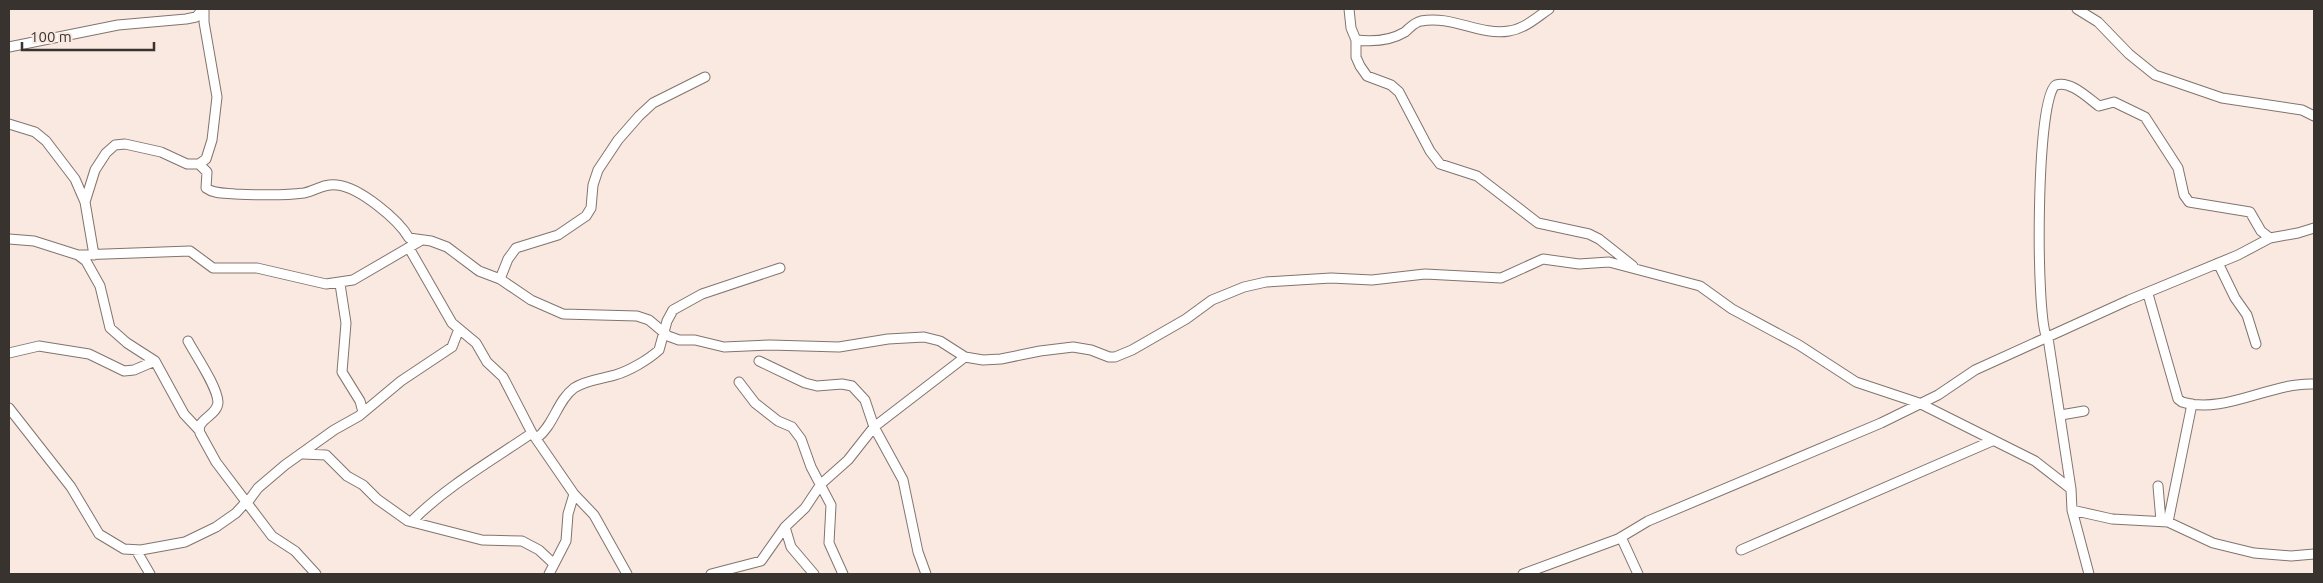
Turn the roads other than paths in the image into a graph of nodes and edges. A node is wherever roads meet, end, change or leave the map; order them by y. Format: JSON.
{"nodes":[{"id":1,"x":204,"y":9,"type":"edge"},
{"id":2,"x":1349,"y":9,"type":"edge"},
{"id":3,"x":1549,"y":9,"type":"edge"},
{"id":4,"x":2077,"y":9,"type":"edge"},
{"id":5,"x":1356,"y":40,"type":"junction"},
{"id":6,"x":9,"y":47,"type":"edge"},
{"id":7,"x":705,"y":77,"type":"dead end"},
{"id":8,"x":2314,"y":116,"type":"edge"},
{"id":9,"x":9,"y":124,"type":"edge"},
{"id":10,"x":199,"y":164,"type":"junction"},
{"id":11,"x":85,"y":202,"type":"junction"},
{"id":12,"x":2314,"y":228,"type":"edge"},
{"id":13,"x":2270,"y":238,"type":"junction"},
{"id":14,"x":9,"y":239,"type":"edge"},
{"id":15,"x":420,"y":241,"type":"junction"},
{"id":16,"x":409,"y":248,"type":"junction"},
{"id":17,"x":78,"y":255,"type":"junction"},
{"id":18,"x":94,"y":255,"type":"junction"},
{"id":19,"x":2218,"y":263,"type":"junction"},
{"id":20,"x":780,"y":268,"type":"dead end"},
{"id":21,"x":1637,"y":270,"type":"junction"},
{"id":22,"x":500,"y":279,"type":"junction"},
{"id":23,"x":340,"y":284,"type":"junction"},
{"id":24,"x":2148,"y":294,"type":"junction"},
{"id":25,"x":459,"y":329,"type":"junction"},
{"id":26,"x":664,"y":332,"type":"junction"},
{"id":27,"x":2048,"y":338,"type":"junction"},
{"id":28,"x":188,"y":341,"type":"dead end"},
{"id":29,"x":2256,"y":344,"type":"dead end"},
{"id":30,"x":9,"y":353,"type":"edge"},
{"id":31,"x":965,"y":357,"type":"junction"},
{"id":32,"x":155,"y":361,"type":"junction"},
{"id":33,"x":759,"y":361,"type":"dead end"},
{"id":34,"x":739,"y":382,"type":"dead end"},
{"id":35,"x":2314,"y":384,"type":"edge"},
{"id":36,"x":1919,"y":403,"type":"junction"},
{"id":37,"x":2192,"y":404,"type":"junction"},
{"id":38,"x":9,"y":408,"type":"edge"},
{"id":39,"x":2084,"y":411,"type":"dead end"},
{"id":40,"x":363,"y":412,"type":"junction"},
{"id":41,"x":2061,"y":415,"type":"junction"},
{"id":42,"x":874,"y":427,"type":"junction"},
{"id":43,"x":198,"y":429,"type":"junction"},
{"id":44,"x":534,"y":436,"type":"junction"},
{"id":45,"x":1992,"y":441,"type":"junction"},
{"id":46,"x":303,"y":454,"type":"junction"},
{"id":47,"x":821,"y":484,"type":"junction"},
{"id":48,"x":2158,"y":486,"type":"dead end"},
{"id":49,"x":2071,"y":489,"type":"junction"},
{"id":50,"x":574,"y":494,"type":"junction"},
{"id":51,"x":247,"y":502,"type":"junction"},
{"id":52,"x":2072,"y":510,"type":"junction"},
{"id":53,"x":412,"y":521,"type":"junction"},
{"id":54,"x":2165,"y":522,"type":"junction"},
{"id":55,"x":785,"y":527,"type":"junction"},
{"id":56,"x":1621,"y":537,"type":"junction"},
{"id":57,"x":136,"y":550,"type":"junction"},
{"id":58,"x":1741,"y":550,"type":"dead end"},
{"id":59,"x":2314,"y":554,"type":"edge"},
{"id":60,"x":554,"y":564,"type":"junction"},
{"id":61,"x":150,"y":574,"type":"edge"},
{"id":62,"x":316,"y":574,"type":"edge"},
{"id":63,"x":549,"y":574,"type":"edge"},
{"id":64,"x":627,"y":574,"type":"edge"},
{"id":65,"x":711,"y":574,"type":"edge"},
{"id":66,"x":814,"y":574,"type":"edge"},
{"id":67,"x":843,"y":574,"type":"edge"},
{"id":68,"x":926,"y":574,"type":"edge"},
{"id":69,"x":1524,"y":574,"type":"edge"},
{"id":70,"x":1638,"y":574,"type":"edge"},
{"id":71,"x":2089,"y":574,"type":"edge"}],
"edges":[{"from":1,"to":6,"type":"street"},
{"from":1,"to":10,"type":"street"},
{"from":2,"to":5,"type":"street"},
{"from":3,"to":5,"type":"street"},
{"from":4,"to":8,"type":"street"},
{"from":5,"to":21,"type":"street"},
{"from":7,"to":22,"type":"street"},
{"from":9,"to":11,"type":"street"},
{"from":10,"to":11,"type":"street"},
{"from":10,"to":15,"type":"street"},
{"from":11,"to":18,"type":"street"},
{"from":12,"to":13,"type":"street"},
{"from":13,"to":19,"type":"street"},
{"from":13,"to":27,"type":"street"},
{"from":14,"to":17,"type":"street"},
{"from":15,"to":16,"type":"street"},
{"from":15,"to":22,"type":"street"},
{"from":16,"to":23,"type":"street"},
{"from":16,"to":25,"type":"street"},
{"from":17,"to":18,"type":"street"},
{"from":17,"to":32,"type":"street"},
{"from":18,"to":23,"type":"street"},
{"from":19,"to":24,"type":"street"},
{"from":19,"to":29,"type":"street"},
{"from":20,"to":26,"type":"street"},
{"from":21,"to":31,"type":"street"},
{"from":21,"to":36,"type":"street"},
{"from":22,"to":26,"type":"street"},
{"from":23,"to":40,"type":"street"},
{"from":24,"to":27,"type":"street"},
{"from":24,"to":37,"type":"street"},
{"from":25,"to":40,"type":"street"},
{"from":25,"to":44,"type":"street"},
{"from":26,"to":31,"type":"street"},
{"from":26,"to":44,"type":"street"},
{"from":27,"to":36,"type":"street"},
{"from":27,"to":41,"type":"street"},
{"from":28,"to":43,"type":"street"},
{"from":30,"to":32,"type":"street"},
{"from":31,"to":42,"type":"street"},
{"from":32,"to":43,"type":"street"},
{"from":33,"to":42,"type":"street"},
{"from":34,"to":47,"type":"street"},
{"from":35,"to":37,"type":"street"},
{"from":36,"to":45,"type":"street"},
{"from":36,"to":56,"type":"street"},
{"from":37,"to":54,"type":"street"},
{"from":38,"to":57,"type":"street"},
{"from":39,"to":41,"type":"street"},
{"from":40,"to":46,"type":"street"},
{"from":41,"to":49,"type":"street"},
{"from":42,"to":47,"type":"street"},
{"from":42,"to":68,"type":"street"},
{"from":43,"to":51,"type":"street"},
{"from":44,"to":50,"type":"street"},
{"from":44,"to":53,"type":"street"},
{"from":45,"to":49,"type":"street"},
{"from":45,"to":58,"type":"street"},
{"from":46,"to":51,"type":"street"},
{"from":46,"to":53,"type":"street"},
{"from":47,"to":55,"type":"street"},
{"from":47,"to":67,"type":"street"},
{"from":48,"to":54,"type":"street"},
{"from":49,"to":52,"type":"street"},
{"from":50,"to":60,"type":"street"},
{"from":50,"to":64,"type":"street"},
{"from":51,"to":57,"type":"street"},
{"from":51,"to":62,"type":"street"},
{"from":52,"to":54,"type":"street"},
{"from":52,"to":71,"type":"street"},
{"from":53,"to":60,"type":"street"},
{"from":54,"to":59,"type":"street"},
{"from":55,"to":65,"type":"street"},
{"from":55,"to":66,"type":"street"},
{"from":56,"to":69,"type":"street"},
{"from":56,"to":70,"type":"street"},
{"from":57,"to":61,"type":"street"},
{"from":60,"to":63,"type":"street"}]}
